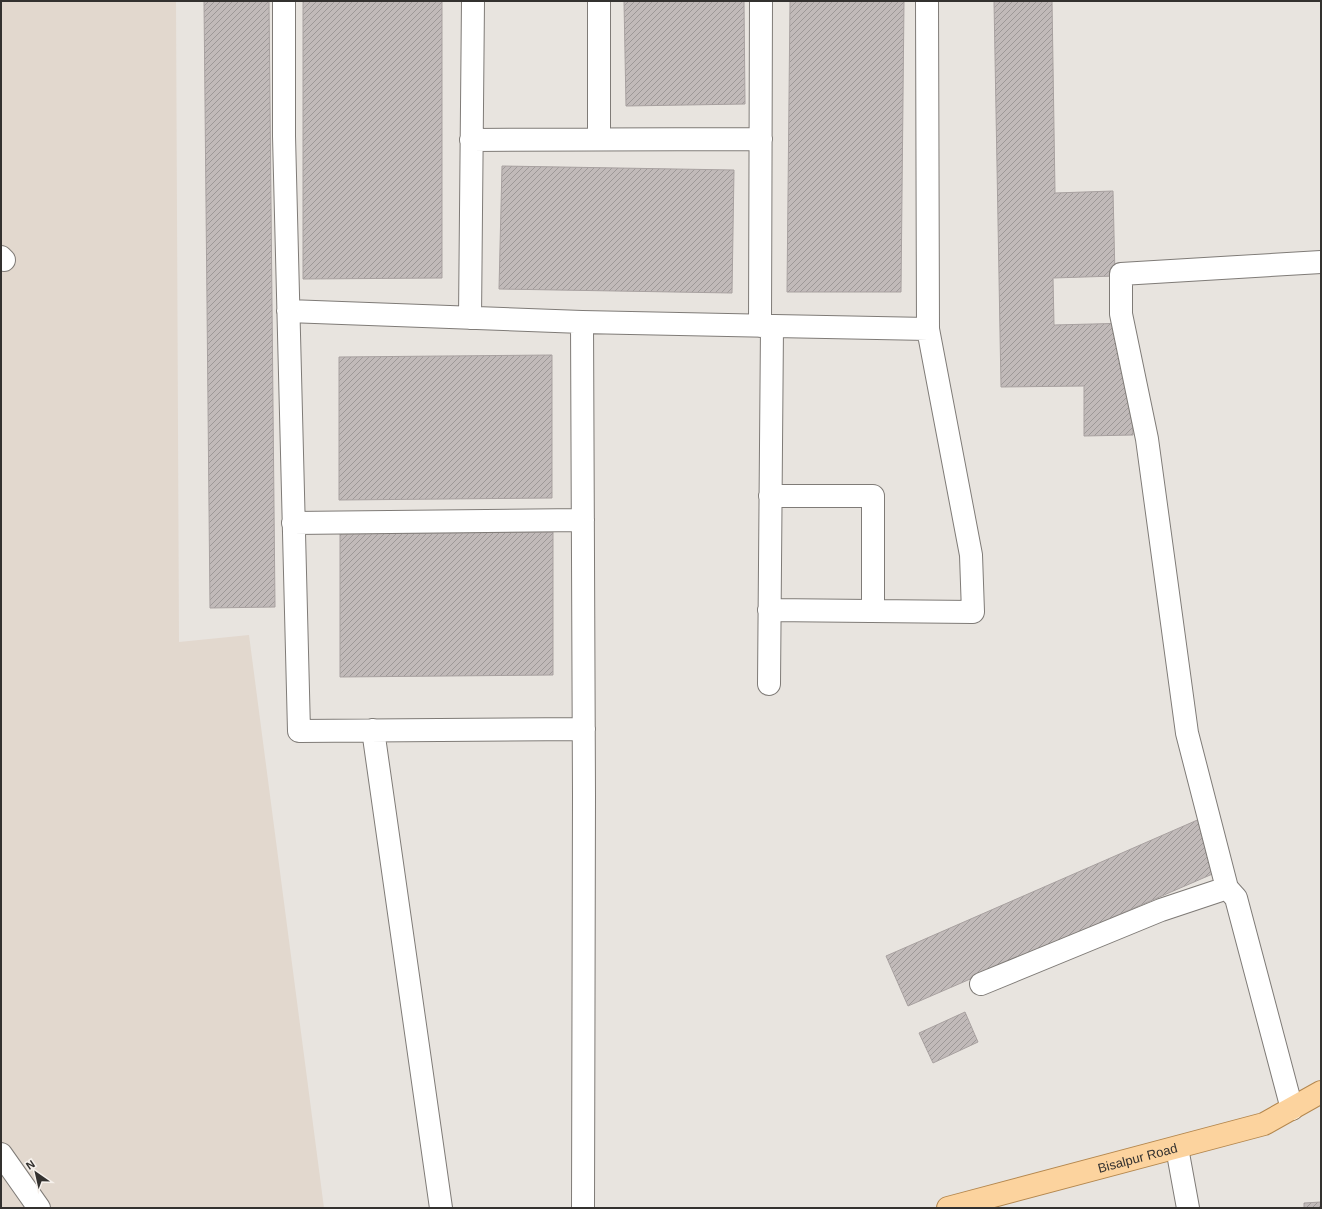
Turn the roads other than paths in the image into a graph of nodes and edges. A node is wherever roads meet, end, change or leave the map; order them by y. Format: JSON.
{"nodes":[{"id":1,"x":284,"y":1,"type":"edge"},
{"id":2,"x":473,"y":1,"type":"edge"},
{"id":3,"x":599,"y":1,"type":"edge"},
{"id":4,"x":762,"y":1,"type":"edge"},
{"id":5,"x":927,"y":1,"type":"edge"},
{"id":6,"x":599,"y":139,"type":"junction"},
{"id":7,"x":761,"y":139,"type":"junction"},
{"id":8,"x":472,"y":140,"type":"junction"},
{"id":9,"x":1321,"y":262,"type":"edge"},
{"id":10,"x":288,"y":311,"type":"junction"},
{"id":11,"x":470,"y":318,"type":"junction"},
{"id":12,"x":582,"y":322,"type":"junction"},
{"id":13,"x":766,"y":326,"type":"junction"},
{"id":14,"x":928,"y":329,"type":"junction"},
{"id":15,"x":770,"y":496,"type":"junction"},
{"id":16,"x":583,"y":520,"type":"junction"},
{"id":17,"x":294,"y":523,"type":"junction"},
{"id":18,"x":770,"y":610,"type":"junction"},
{"id":19,"x":873,"y":611,"type":"junction"},
{"id":20,"x":769,"y":684,"type":"dead end"},
{"id":21,"x":584,"y":729,"type":"junction"},
{"id":22,"x":373,"y":730,"type":"junction"},
{"id":23,"x":1227,"y":888,"type":"junction"},
{"id":24,"x":982,"y":984,"type":"dead end"},
{"id":25,"x":1321,"y":1092,"type":"edge"},
{"id":26,"x":1292,"y":1109,"type":"junction"},
{"id":27,"x":1177,"y":1148,"type":"junction"},
{"id":28,"x":1,"y":1154,"type":"edge"},
{"id":29,"x":38,"y":1208,"type":"edge"},
{"id":30,"x":441,"y":1208,"type":"edge"},
{"id":31,"x":583,"y":1208,"type":"edge"},
{"id":32,"x":948,"y":1208,"type":"edge"},
{"id":33,"x":1188,"y":1208,"type":"edge"}],
"edges":[{"from":1,"to":10,"type":"street"},
{"from":2,"to":8,"type":"street"},
{"from":3,"to":6,"type":"street"},
{"from":4,"to":7,"type":"street"},
{"from":5,"to":14,"type":"street"},
{"from":6,"to":7,"type":"street"},
{"from":6,"to":8,"type":"street"},
{"from":7,"to":13,"type":"street"},
{"from":8,"to":11,"type":"street"},
{"from":9,"to":23,"type":"street"},
{"from":10,"to":11,"type":"street"},
{"from":10,"to":17,"type":"street"},
{"from":11,"to":12,"type":"street"},
{"from":12,"to":13,"type":"street"},
{"from":12,"to":16,"type":"street"},
{"from":13,"to":14,"type":"street"},
{"from":13,"to":15,"type":"street"},
{"from":14,"to":19,"type":"street"},
{"from":15,"to":18,"type":"street"},
{"from":15,"to":19,"type":"street"},
{"from":16,"to":17,"type":"street"},
{"from":16,"to":21,"type":"street"},
{"from":17,"to":22,"type":"street"},
{"from":18,"to":19,"type":"street"},
{"from":18,"to":20,"type":"street"},
{"from":21,"to":22,"type":"street"},
{"from":21,"to":31,"type":"street"},
{"from":22,"to":30,"type":"street"},
{"from":23,"to":24,"type":"street"},
{"from":23,"to":26,"type":"street"},
{"from":25,"to":26,"type":"main road","name":"Bisalpur Road"},
{"from":26,"to":27,"type":"main road","name":"Bisalpur Road"},
{"from":27,"to":32,"type":"main road","name":"Bisalpur Road"},
{"from":27,"to":33,"type":"street"},
{"from":28,"to":29,"type":"street"}]}
